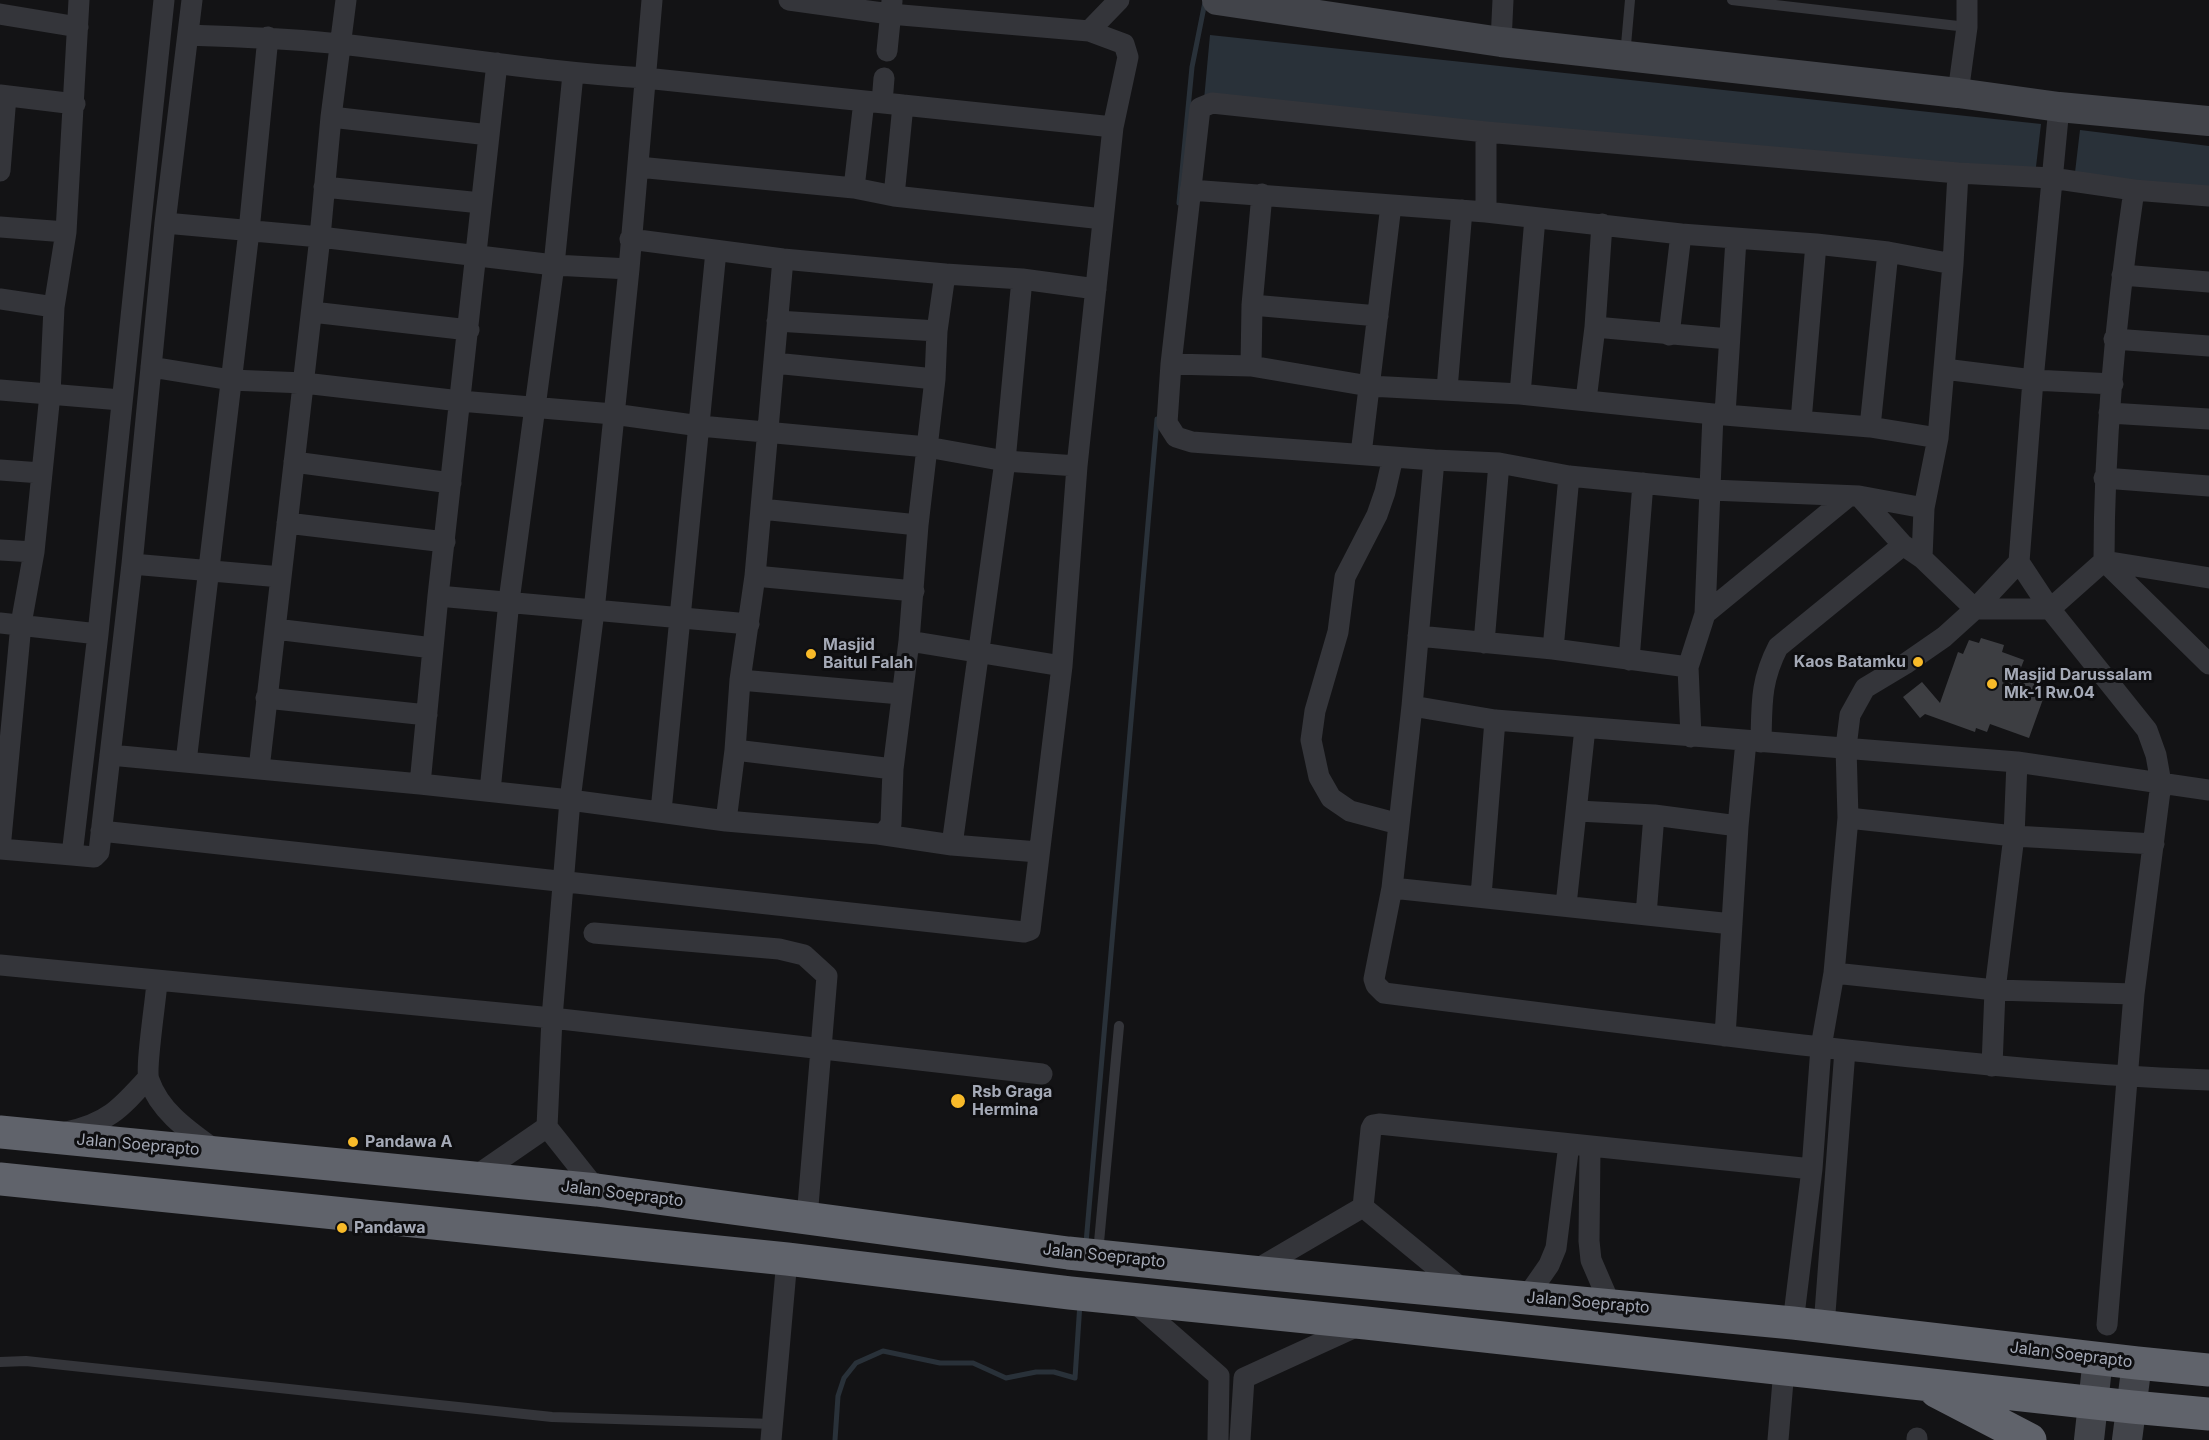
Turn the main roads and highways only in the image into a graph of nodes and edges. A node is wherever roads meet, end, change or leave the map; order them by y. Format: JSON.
{"nodes":[{"id":1,"x":0,"y":1132,"type":"edge"},
{"id":2,"x":0,"y":1179,"type":"edge"},
{"id":3,"x":2209,"y":1370,"type":"edge"},
{"id":4,"x":1922,"y":1383,"type":"junction"},
{"id":5,"x":2209,"y":1414,"type":"edge"},
{"id":6,"x":2030,"y":1440,"type":"edge"}],
"edges":[{"from":1,"to":3,"type":"highway","name":"Jalan Soeprapto"},
{"from":2,"to":4,"type":"highway"},
{"from":4,"to":5,"type":"highway"},
{"from":4,"to":6,"type":"highway"}]}
